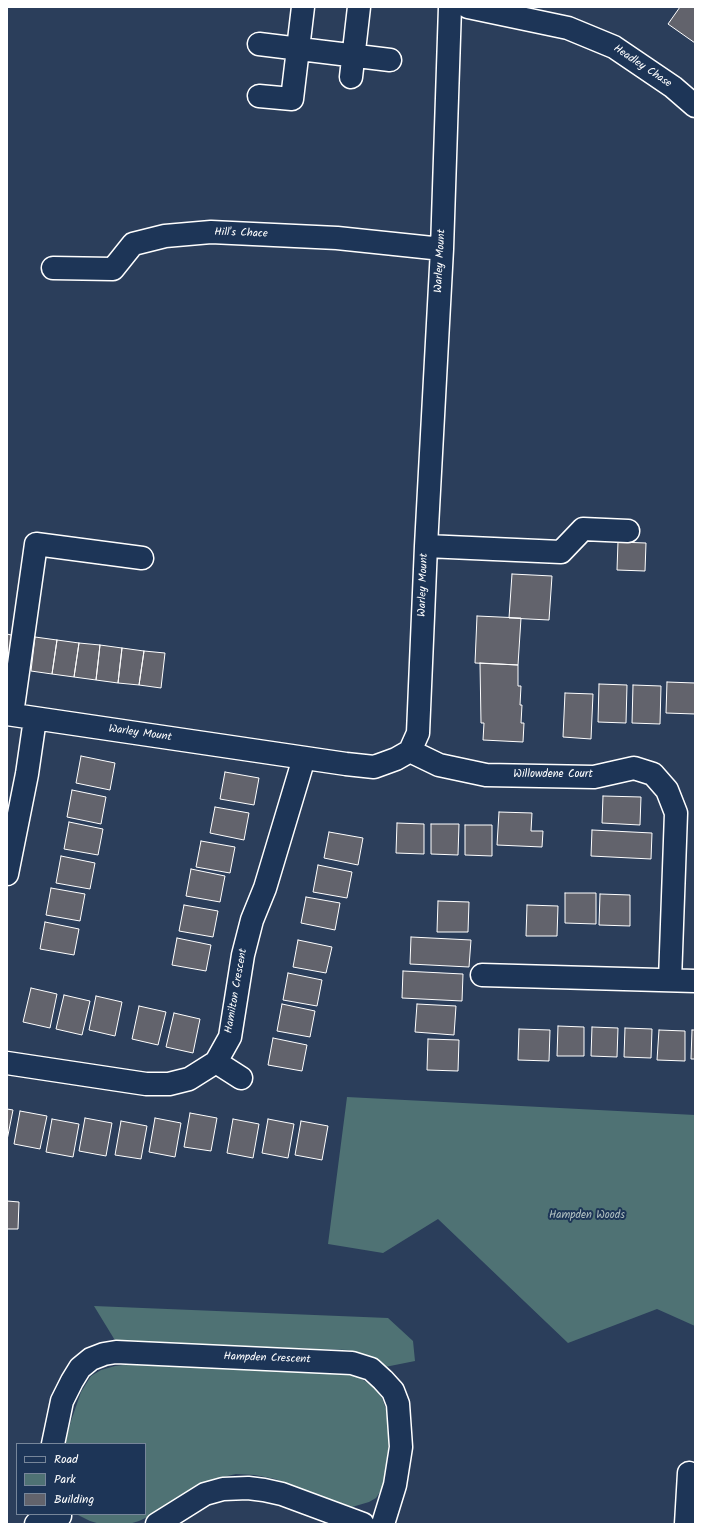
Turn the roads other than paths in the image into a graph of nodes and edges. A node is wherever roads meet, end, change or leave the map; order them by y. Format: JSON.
{"nodes":[{"id":1,"x":302,"y":7,"type":"edge"},
{"id":2,"x":359,"y":7,"type":"edge"},
{"id":3,"x":450,"y":7,"type":"edge"},
{"id":4,"x":468,"y":7,"type":"edge"},
{"id":5,"x":259,"y":44,"type":"dead end"},
{"id":6,"x":298,"y":49,"type":"junction"},
{"id":7,"x":354,"y":55,"type":"junction"},
{"id":8,"x":390,"y":60,"type":"dead end"},
{"id":9,"x":351,"y":78,"type":"dead end"},
{"id":10,"x":259,"y":96,"type":"dead end"},
{"id":11,"x":695,"y":106,"type":"edge"},
{"id":12,"x":442,"y":249,"type":"junction"},
{"id":13,"x":54,"y":268,"type":"dead end"},
{"id":14,"x":628,"y":531,"type":"dead end"},
{"id":15,"x":426,"y":546,"type":"junction"},
{"id":16,"x":142,"y":558,"type":"dead end"},
{"id":17,"x":10,"y":714,"type":"edge"},
{"id":18,"x":35,"y":719,"type":"junction"},
{"id":19,"x":410,"y":751,"type":"junction"},
{"id":20,"x":304,"y":758,"type":"junction"},
{"id":21,"x":7,"y":874,"type":"edge"},
{"id":22,"x":482,"y":974,"type":"dead end"},
{"id":23,"x":670,"y":980,"type":"junction"},
{"id":24,"x":695,"y":980,"type":"edge"},
{"id":25,"x":216,"y":1062,"type":"junction"},
{"id":26,"x":7,"y":1063,"type":"edge"},
{"id":27,"x":241,"y":1078,"type":"dead end"},
{"id":28,"x":53,"y":1443,"type":"edge"},
{"id":29,"x":689,"y":1473,"type":"dead end"},
{"id":30,"x":62,"y":1518,"type":"edge"},
{"id":31,"x":36,"y":1524,"type":"edge"},
{"id":32,"x":158,"y":1524,"type":"edge"},
{"id":33,"x":363,"y":1524,"type":"edge"},
{"id":34,"x":383,"y":1524,"type":"edge"},
{"id":35,"x":686,"y":1524,"type":"edge"}],
"edges":[{"from":1,"to":6,"type":"street"},
{"from":2,"to":7,"type":"street"},
{"from":3,"to":12,"type":"street","name":"Warley Mount"},
{"from":4,"to":11,"type":"street","name":"Headley Chase"},
{"from":5,"to":6,"type":"street"},
{"from":6,"to":7,"type":"street"},
{"from":6,"to":10,"type":"street"},
{"from":7,"to":8,"type":"street"},
{"from":7,"to":9,"type":"street"},
{"from":12,"to":13,"type":"street","name":"Hill's Chace"},
{"from":12,"to":15,"type":"street","name":"Warley Mount"},
{"from":14,"to":15,"type":"street"},
{"from":15,"to":19,"type":"street","name":"Warley Mount"},
{"from":16,"to":17,"type":"street"},
{"from":17,"to":18,"type":"street","name":"Warley Mount"},
{"from":18,"to":20,"type":"street","name":"Warley Mount"},
{"from":18,"to":21,"type":"street"},
{"from":19,"to":20,"type":"street","name":"Warley Mount"},
{"from":19,"to":23,"type":"street","name":"Willowdene Court"},
{"from":20,"to":25,"type":"street","name":"Hamilton Crescent"},
{"from":22,"to":23,"type":"street"},
{"from":23,"to":24,"type":"street"},
{"from":25,"to":26,"type":"street","name":"Hamilton Crescent"},
{"from":25,"to":27,"type":"street"},
{"from":28,"to":34,"type":"street","name":"Hampden Crescent"},
{"from":29,"to":35,"type":"street"},
{"from":30,"to":31,"type":"street"},
{"from":32,"to":33,"type":"street"}]}
